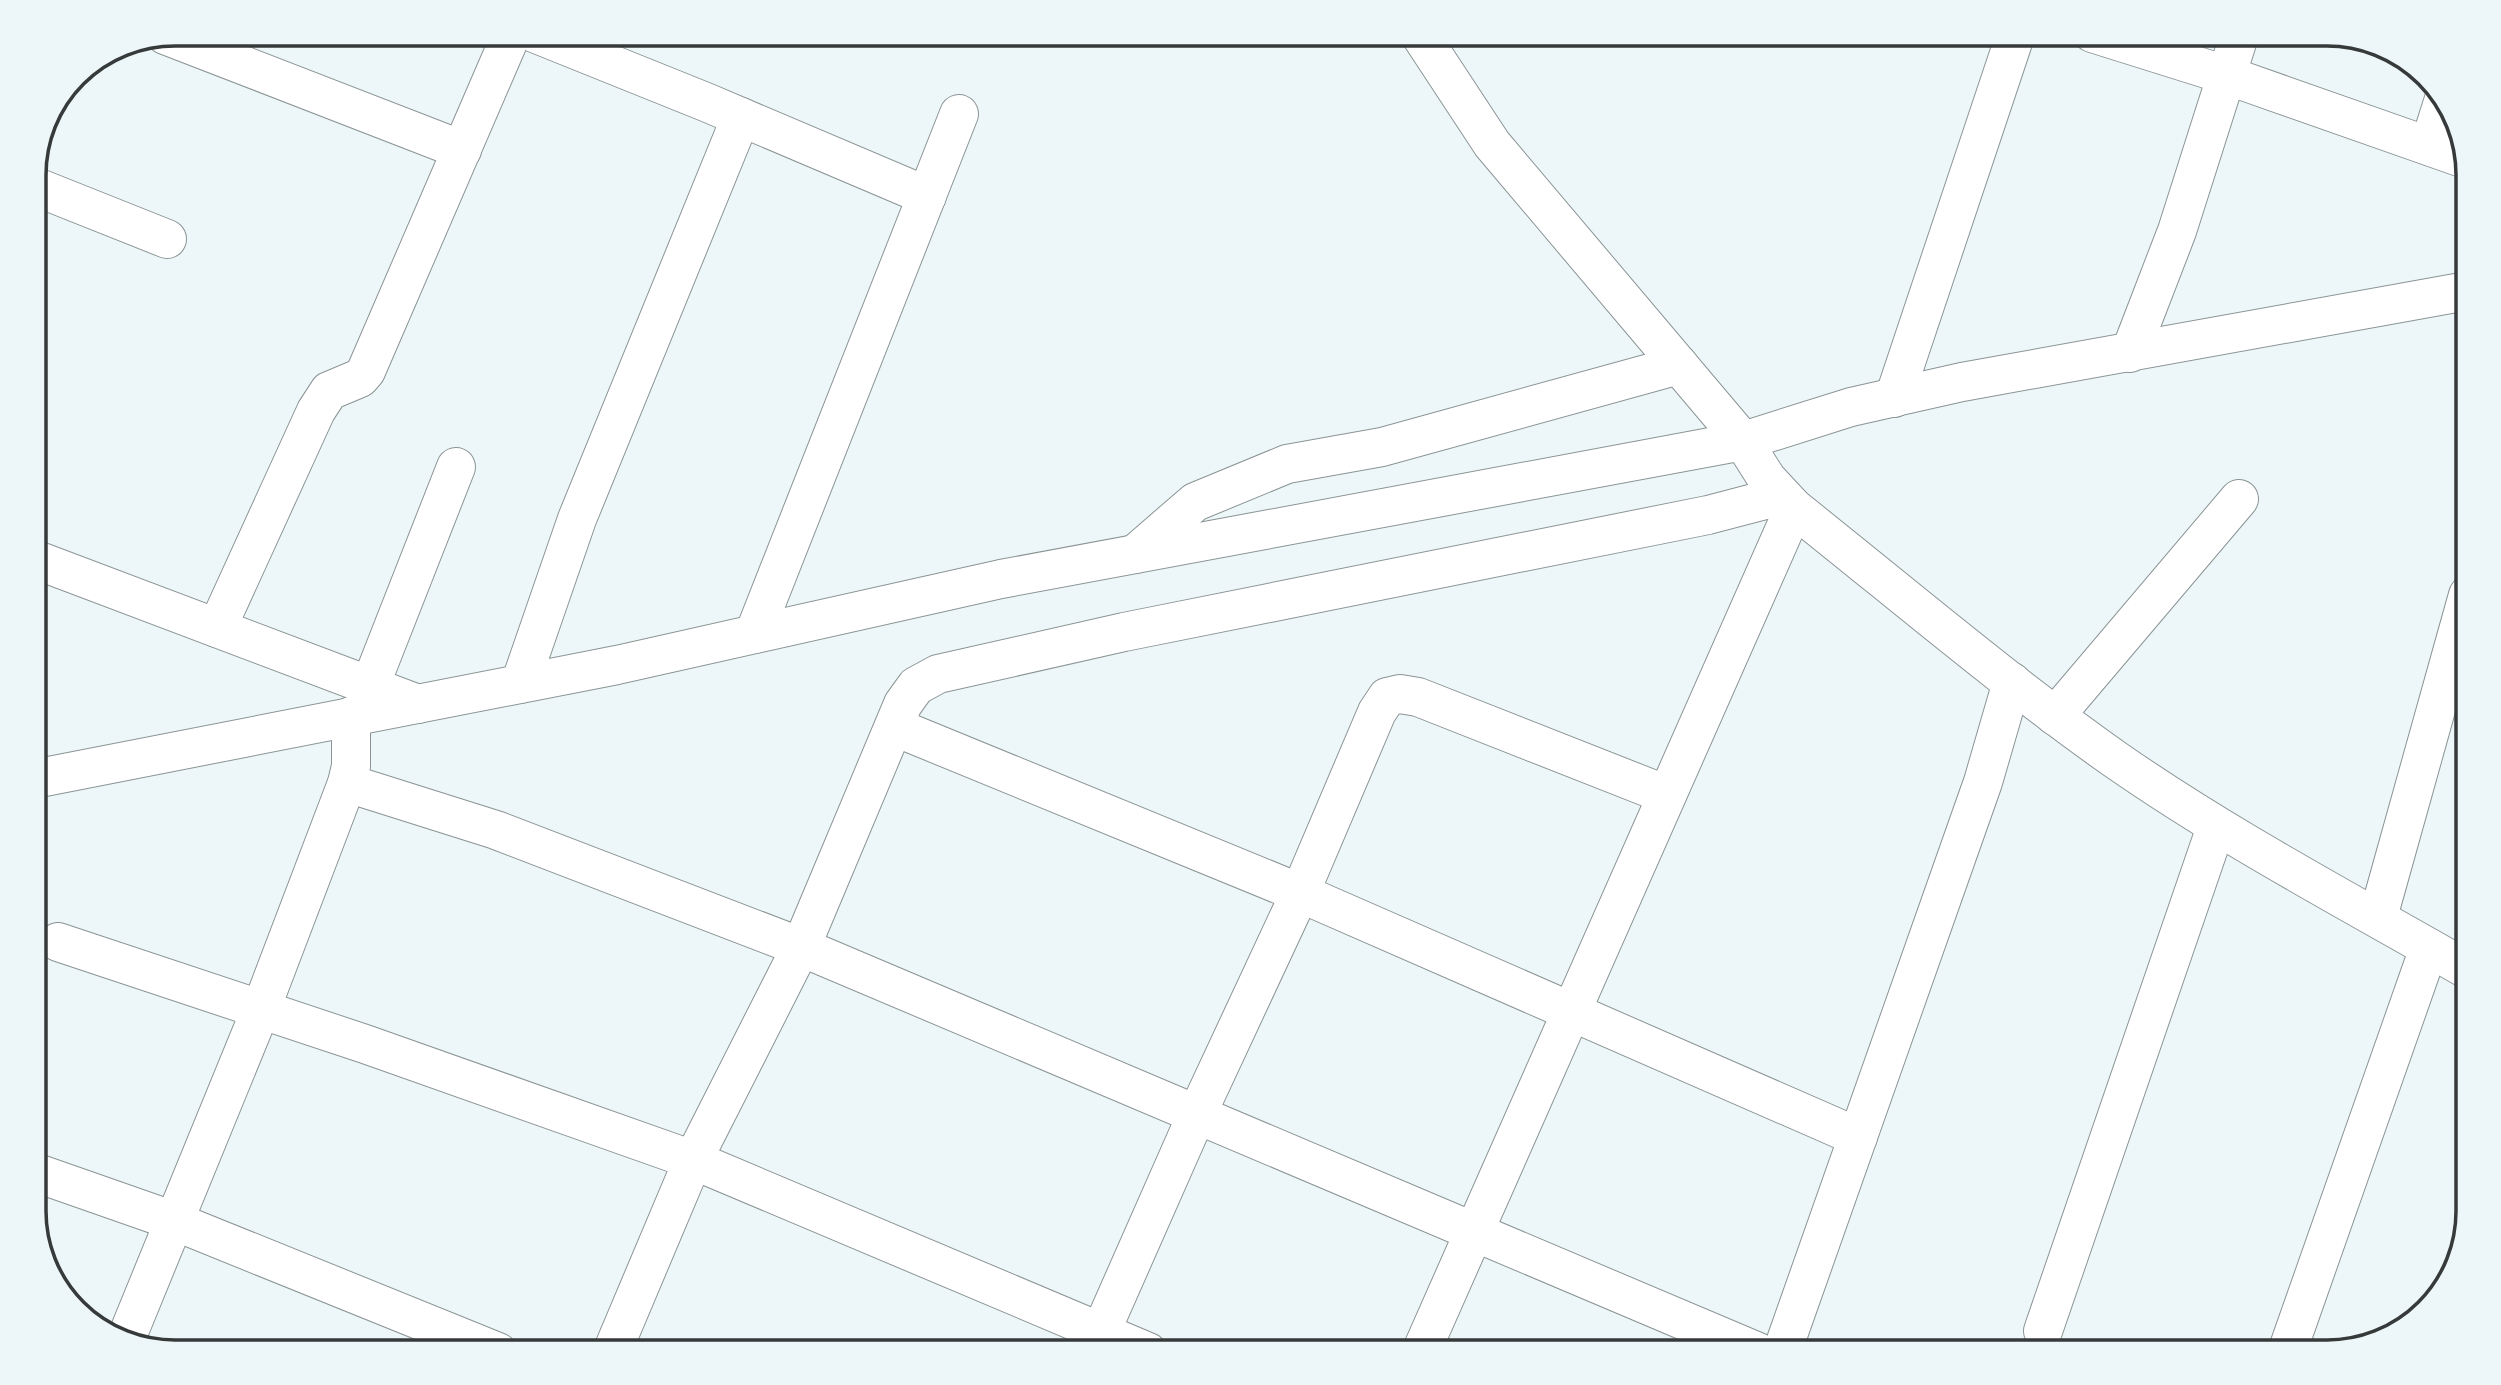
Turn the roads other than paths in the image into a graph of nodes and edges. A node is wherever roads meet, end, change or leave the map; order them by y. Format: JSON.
{"nodes":[{"id":1,"x":194,"y":46,"type":"edge"},
{"id":2,"x":506,"y":46,"type":"edge"},
{"id":3,"x":566,"y":46,"type":"edge"},
{"id":4,"x":1428,"y":46,"type":"edge"},
{"id":5,"x":2012,"y":46,"type":"edge"},
{"id":6,"x":2133,"y":46,"type":"edge"},
{"id":7,"x":2235,"y":46,"type":"edge"},
{"id":8,"x":2225,"y":75,"type":"junction"},
{"id":9,"x":2440,"y":113,"type":"edge"},
{"id":10,"x":959,"y":114,"type":"dead end"},
{"id":11,"x":741,"y":117,"type":"junction"},
{"id":12,"x":2429,"y":146,"type":"junction"},
{"id":13,"x":462,"y":150,"type":"junction"},
{"id":14,"x":2454,"y":155,"type":"edge"},
{"id":15,"x":46,"y":191,"type":"edge"},
{"id":16,"x":927,"y":196,"type":"junction"},
{"id":17,"x":167,"y":239,"type":"dead end"},
{"id":18,"x":2455,"y":293,"type":"edge"},
{"id":19,"x":2130,"y":353,"type":"junction"},
{"id":20,"x":1678,"y":365,"type":"junction"},
{"id":21,"x":1894,"y":398,"type":"junction"},
{"id":22,"x":456,"y":467,"type":"dead end"},
{"id":23,"x":1766,"y":475,"type":"junction"},
{"id":24,"x":2239,"y":499,"type":"dead end"},
{"id":25,"x":1133,"y":555,"type":"junction"},
{"id":26,"x":46,"y":564,"type":"edge"},
{"id":27,"x":218,"y":628,"type":"junction"},
{"id":28,"x":754,"y":634,"type":"junction"},
{"id":29,"x":2455,"y":640,"type":"edge"},
{"id":30,"x":2012,"y":682,"type":"junction"},
{"id":31,"x":520,"y":684,"type":"junction"},
{"id":32,"x":2055,"y":716,"type":"junction"},
{"id":33,"x":895,"y":727,"type":"junction"},
{"id":34,"x":354,"y":736,"type":"junction"},
{"id":35,"x":46,"y":777,"type":"edge"},
{"id":36,"x":1667,"y":795,"type":"junction"},
{"id":37,"x":2216,"y":827,"type":"junction"},
{"id":38,"x":1300,"y":893,"type":"junction"},
{"id":39,"x":2378,"y":917,"type":"junction"},
{"id":40,"x":58,"y":942,"type":"dead end"},
{"id":41,"x":801,"y":947,"type":"junction"},
{"id":42,"x":2430,"y":948,"type":"junction"},
{"id":43,"x":2456,"y":963,"type":"edge"},
{"id":44,"x":261,"y":1009,"type":"junction"},
{"id":45,"x":1572,"y":1010,"type":"junction"},
{"id":46,"x":1197,"y":1114,"type":"junction"},
{"id":47,"x":1857,"y":1137,"type":"junction"},
{"id":48,"x":693,"y":1160,"type":"junction"},
{"id":49,"x":46,"y":1176,"type":"edge"},
{"id":50,"x":174,"y":1221,"type":"junction"},
{"id":51,"x":1475,"y":1231,"type":"junction"},
{"id":52,"x":129,"y":1331,"type":"edge"},
{"id":53,"x":2043,"y":1331,"type":"dead end"},
{"id":54,"x":468,"y":1340,"type":"edge"},
{"id":55,"x":617,"y":1340,"type":"edge"},
{"id":56,"x":1095,"y":1340,"type":"edge"},
{"id":57,"x":1097,"y":1340,"type":"edge"},
{"id":58,"x":1426,"y":1340,"type":"edge"},
{"id":59,"x":1730,"y":1340,"type":"edge"},
{"id":60,"x":1786,"y":1340,"type":"edge"},
{"id":61,"x":2291,"y":1340,"type":"edge"}],
"edges":[{"from":1,"to":13,"type":"street"},
{"from":2,"to":13,"type":"street"},
{"from":3,"to":11,"type":"street"},
{"from":4,"to":20,"type":"street"},
{"from":5,"to":21,"type":"street"},
{"from":6,"to":8,"type":"street"},
{"from":7,"to":8,"type":"street"},
{"from":8,"to":12,"type":"street"},
{"from":8,"to":19,"type":"street"},
{"from":9,"to":12,"type":"street"},
{"from":10,"to":16,"type":"street"},
{"from":11,"to":16,"type":"street"},
{"from":11,"to":31,"type":"street"},
{"from":12,"to":14,"type":"street"},
{"from":13,"to":27,"type":"street"},
{"from":15,"to":17,"type":"street"},
{"from":16,"to":28,"type":"street"},
{"from":18,"to":19,"type":"street"},
{"from":19,"to":21,"type":"street"},
{"from":20,"to":23,"type":"street"},
{"from":20,"to":25,"type":"street"},
{"from":21,"to":23,"type":"street"},
{"from":22,"to":34,"type":"street"},
{"from":23,"to":25,"type":"street"},
{"from":23,"to":30,"type":"street"},
{"from":23,"to":33,"type":"street"},
{"from":23,"to":36,"type":"street"},
{"from":24,"to":32,"type":"street"},
{"from":25,"to":28,"type":"street"},
{"from":26,"to":27,"type":"street"},
{"from":27,"to":34,"type":"street"},
{"from":28,"to":31,"type":"street"},
{"from":29,"to":39,"type":"street"},
{"from":30,"to":32,"type":"street"},
{"from":30,"to":47,"type":"street"},
{"from":31,"to":34,"type":"street"},
{"from":32,"to":37,"type":"street"},
{"from":33,"to":38,"type":"street"},
{"from":33,"to":41,"type":"street"},
{"from":34,"to":35,"type":"street"},
{"from":34,"to":41,"type":"street"},
{"from":34,"to":44,"type":"street"},
{"from":36,"to":38,"type":"street"},
{"from":36,"to":45,"type":"street"},
{"from":37,"to":39,"type":"street"},
{"from":37,"to":53,"type":"street"},
{"from":38,"to":45,"type":"street"},
{"from":38,"to":46,"type":"street"},
{"from":39,"to":42,"type":"street"},
{"from":40,"to":44,"type":"street"},
{"from":41,"to":46,"type":"street"},
{"from":41,"to":48,"type":"street"},
{"from":42,"to":43,"type":"street"},
{"from":42,"to":61,"type":"street"},
{"from":44,"to":48,"type":"street"},
{"from":44,"to":50,"type":"street"},
{"from":45,"to":47,"type":"street"},
{"from":45,"to":51,"type":"street"},
{"from":46,"to":51,"type":"street"},
{"from":46,"to":57,"type":"street"},
{"from":47,"to":60,"type":"street"},
{"from":48,"to":55,"type":"street"},
{"from":48,"to":56,"type":"street"},
{"from":49,"to":50,"type":"street"},
{"from":50,"to":52,"type":"street"},
{"from":50,"to":54,"type":"street"},
{"from":51,"to":58,"type":"street"},
{"from":51,"to":59,"type":"street"}]}
